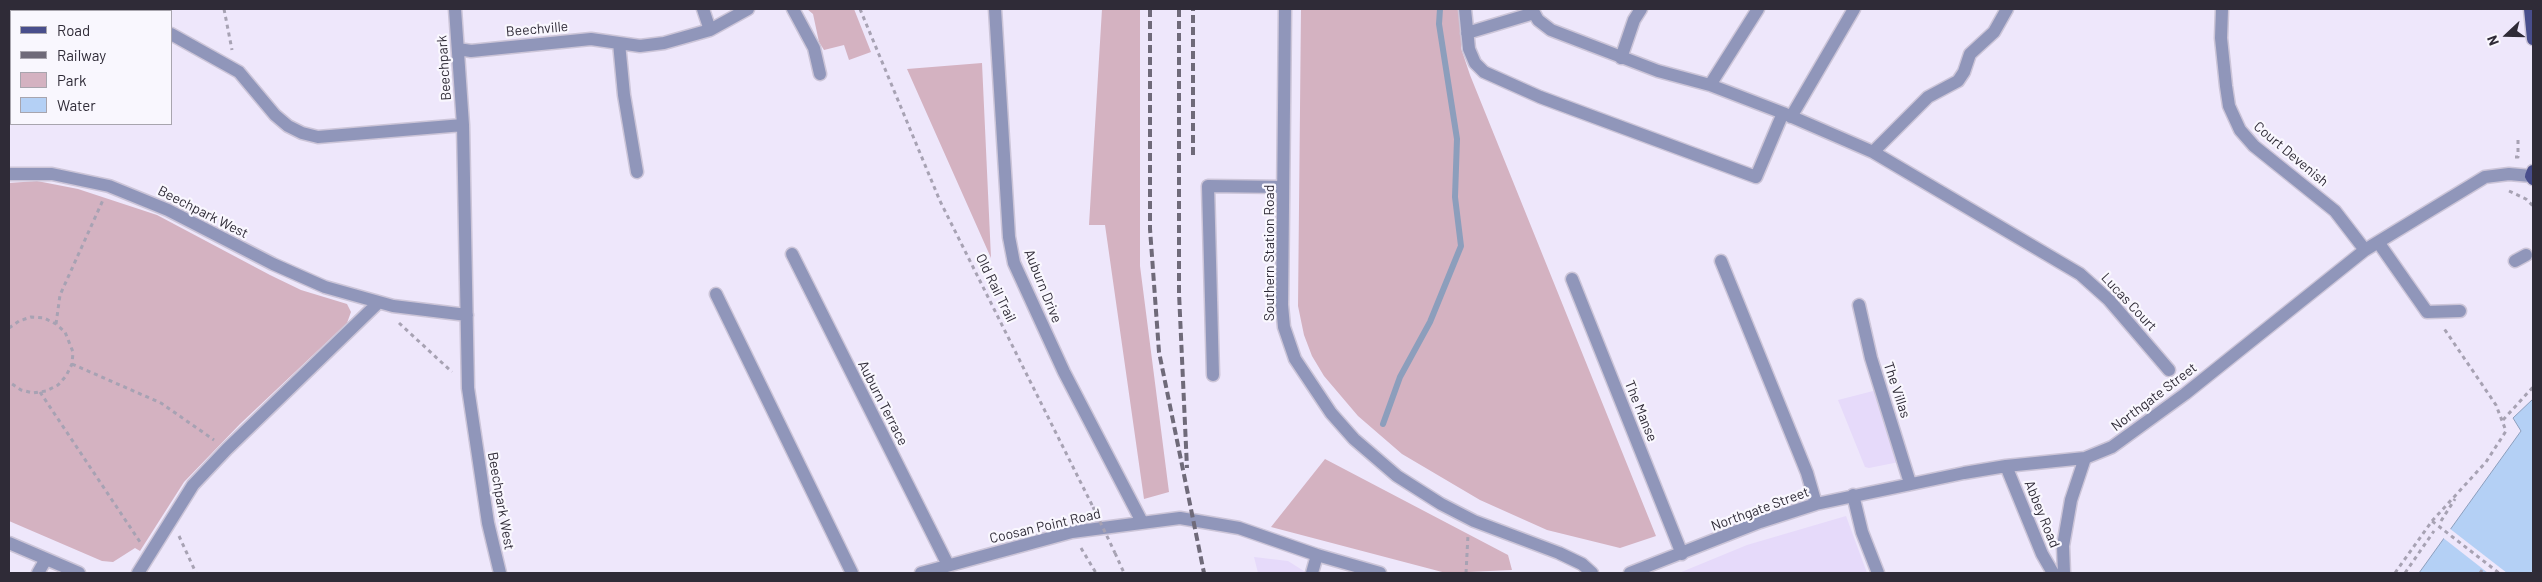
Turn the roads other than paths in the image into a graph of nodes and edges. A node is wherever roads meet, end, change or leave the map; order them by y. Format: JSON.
{"nodes":[{"id":1,"x":52,"y":9,"type":"edge"},
{"id":2,"x":455,"y":9,"type":"edge"},
{"id":3,"x":703,"y":9,"type":"edge"},
{"id":4,"x":748,"y":9,"type":"edge"},
{"id":5,"x":793,"y":9,"type":"edge"},
{"id":6,"x":995,"y":9,"type":"edge"},
{"id":7,"x":1285,"y":9,"type":"edge"},
{"id":8,"x":1465,"y":9,"type":"edge"},
{"id":9,"x":1641,"y":9,"type":"edge"},
{"id":10,"x":1758,"y":9,"type":"edge"},
{"id":11,"x":1854,"y":9,"type":"edge"},
{"id":12,"x":2007,"y":9,"type":"edge"},
{"id":13,"x":2222,"y":9,"type":"edge"},
{"id":14,"x":2530,"y":9,"type":"edge"},
{"id":15,"x":65,"y":10,"type":"edge"},
{"id":16,"x":1533,"y":11,"type":"edge"},
{"id":17,"x":710,"y":30,"type":"junction"},
{"id":18,"x":1467,"y":33,"type":"junction"},
{"id":19,"x":172,"y":35,"type":"edge"},
{"id":20,"x":2533,"y":39,"type":"edge"},
{"id":21,"x":619,"y":43,"type":"junction"},
{"id":22,"x":458,"y":49,"type":"junction"},
{"id":23,"x":1622,"y":58,"type":"junction"},
{"id":24,"x":820,"y":74,"type":"dead end"},
{"id":25,"x":1710,"y":85,"type":"junction"},
{"id":26,"x":1787,"y":115,"type":"junction"},
{"id":27,"x":463,"y":125,"type":"junction"},
{"id":28,"x":1872,"y":152,"type":"junction"},
{"id":29,"x":637,"y":172,"type":"dead end"},
{"id":30,"x":9,"y":174,"type":"edge"},
{"id":31,"x":2532,"y":175,"type":"edge"},
{"id":32,"x":1283,"y":187,"type":"junction"},
{"id":33,"x":2378,"y":242,"type":"junction"},
{"id":34,"x":2365,"y":250,"type":"junction"},
{"id":35,"x":792,"y":254,"type":"dead end"},
{"id":36,"x":1721,"y":261,"type":"dead end"},
{"id":37,"x":1572,"y":280,"type":"dead end"},
{"id":38,"x":716,"y":294,"type":"dead end"},
{"id":39,"x":378,"y":303,"type":"junction"},
{"id":40,"x":1859,"y":306,"type":"dead end"},
{"id":41,"x":2460,"y":311,"type":"dead end"},
{"id":42,"x":467,"y":315,"type":"junction"},
{"id":43,"x":2169,"y":370,"type":"dead end"},
{"id":44,"x":1213,"y":375,"type":"dead end"},
{"id":45,"x":2085,"y":458,"type":"junction"},
{"id":46,"x":2006,"y":466,"type":"junction"},
{"id":47,"x":1910,"y":483,"type":"junction"},
{"id":48,"x":1853,"y":495,"type":"junction"},
{"id":49,"x":1816,"y":504,"type":"junction"},
{"id":50,"x":1142,"y":522,"type":"junction"},
{"id":51,"x":9,"y":543,"type":"edge"},
{"id":52,"x":1682,"y":554,"type":"junction"},
{"id":53,"x":1317,"y":556,"type":"junction"},
{"id":54,"x":46,"y":559,"type":"junction"},
{"id":55,"x":948,"y":565,"type":"junction"},
{"id":56,"x":38,"y":573,"type":"edge"},
{"id":57,"x":79,"y":573,"type":"edge"},
{"id":58,"x":138,"y":573,"type":"edge"},
{"id":59,"x":500,"y":573,"type":"edge"},
{"id":60,"x":852,"y":573,"type":"edge"},
{"id":61,"x":921,"y":573,"type":"edge"},
{"id":62,"x":1312,"y":573,"type":"edge"},
{"id":63,"x":1380,"y":573,"type":"edge"},
{"id":64,"x":1592,"y":573,"type":"edge"},
{"id":65,"x":1630,"y":573,"type":"edge"},
{"id":66,"x":1878,"y":573,"type":"edge"},
{"id":67,"x":2052,"y":573,"type":"edge"},
{"id":68,"x":2064,"y":573,"type":"edge"}],
"edges":[{"from":1,"to":15,"type":"street"},
{"from":2,"to":22,"type":"street","name":"Beechpark"},
{"from":3,"to":17,"type":"street"},
{"from":4,"to":17,"type":"street","name":"Beechville"},
{"from":5,"to":24,"type":"street"},
{"from":6,"to":50,"type":"street","name":"Auburn Drive"},
{"from":7,"to":32,"type":"street","name":"Southern Station Road"},
{"from":8,"to":18,"type":"street"},
{"from":9,"to":23,"type":"street"},
{"from":10,"to":25,"type":"street"},
{"from":11,"to":26,"type":"street"},
{"from":12,"to":28,"type":"street"},
{"from":13,"to":34,"type":"street","name":"Court Devenish"},
{"from":14,"to":20,"type":"main road"},
{"from":16,"to":18,"type":"street"},
{"from":16,"to":23,"type":"street","name":"Lucas Court"},
{"from":17,"to":21,"type":"street","name":"Beechville"},
{"from":18,"to":26,"type":"street"},
{"from":19,"to":27,"type":"street"},
{"from":21,"to":22,"type":"street","name":"Beechville"},
{"from":21,"to":29,"type":"street"},
{"from":22,"to":27,"type":"street","name":"Beechpark"},
{"from":23,"to":25,"type":"street","name":"Lucas Court"},
{"from":25,"to":26,"type":"street","name":"Lucas Court"},
{"from":26,"to":28,"type":"street","name":"Lucas Court"},
{"from":27,"to":42,"type":"street","name":"Beechpark West"},
{"from":28,"to":43,"type":"street","name":"Lucas Court"},
{"from":30,"to":39,"type":"street","name":"Beechpark West"},
{"from":31,"to":33,"type":"street","name":"Northgate Street"},
{"from":32,"to":44,"type":"street"},
{"from":32,"to":64,"type":"street","name":"Southern Station Road"},
{"from":33,"to":34,"type":"street","name":"Northgate Street"},
{"from":33,"to":41,"type":"street"},
{"from":34,"to":45,"type":"street","name":"Northgate Street"},
{"from":35,"to":55,"type":"street","name":"Auburn Terrace"},
{"from":36,"to":49,"type":"street"},
{"from":37,"to":52,"type":"street","name":"The Manse"},
{"from":38,"to":60,"type":"street"},
{"from":39,"to":42,"type":"street","name":"Beechpark West"},
{"from":39,"to":58,"type":"street"},
{"from":40,"to":47,"type":"street","name":"The Villas"},
{"from":42,"to":59,"type":"street","name":"Beechpark West"},
{"from":45,"to":46,"type":"street","name":"Northgate Street"},
{"from":45,"to":68,"type":"street","name":"Abbey Road"},
{"from":46,"to":47,"type":"street","name":"Northgate Street"},
{"from":46,"to":67,"type":"street","name":"Abbey Road"},
{"from":47,"to":48,"type":"street","name":"Northgate Street"},
{"from":48,"to":49,"type":"street","name":"Northgate Street"},
{"from":48,"to":66,"type":"street"},
{"from":49,"to":52,"type":"street","name":"Northgate Street"},
{"from":50,"to":53,"type":"street","name":"Coosan Point Road"},
{"from":50,"to":55,"type":"street","name":"Coosan Point Road"},
{"from":51,"to":54,"type":"street"},
{"from":52,"to":65,"type":"street","name":"Northgate Street"},
{"from":53,"to":62,"type":"street"},
{"from":53,"to":63,"type":"street","name":"Coosan Point Road"},
{"from":54,"to":56,"type":"street"},
{"from":54,"to":57,"type":"street"},
{"from":55,"to":61,"type":"street","name":"Coosan Point Road"}]}
